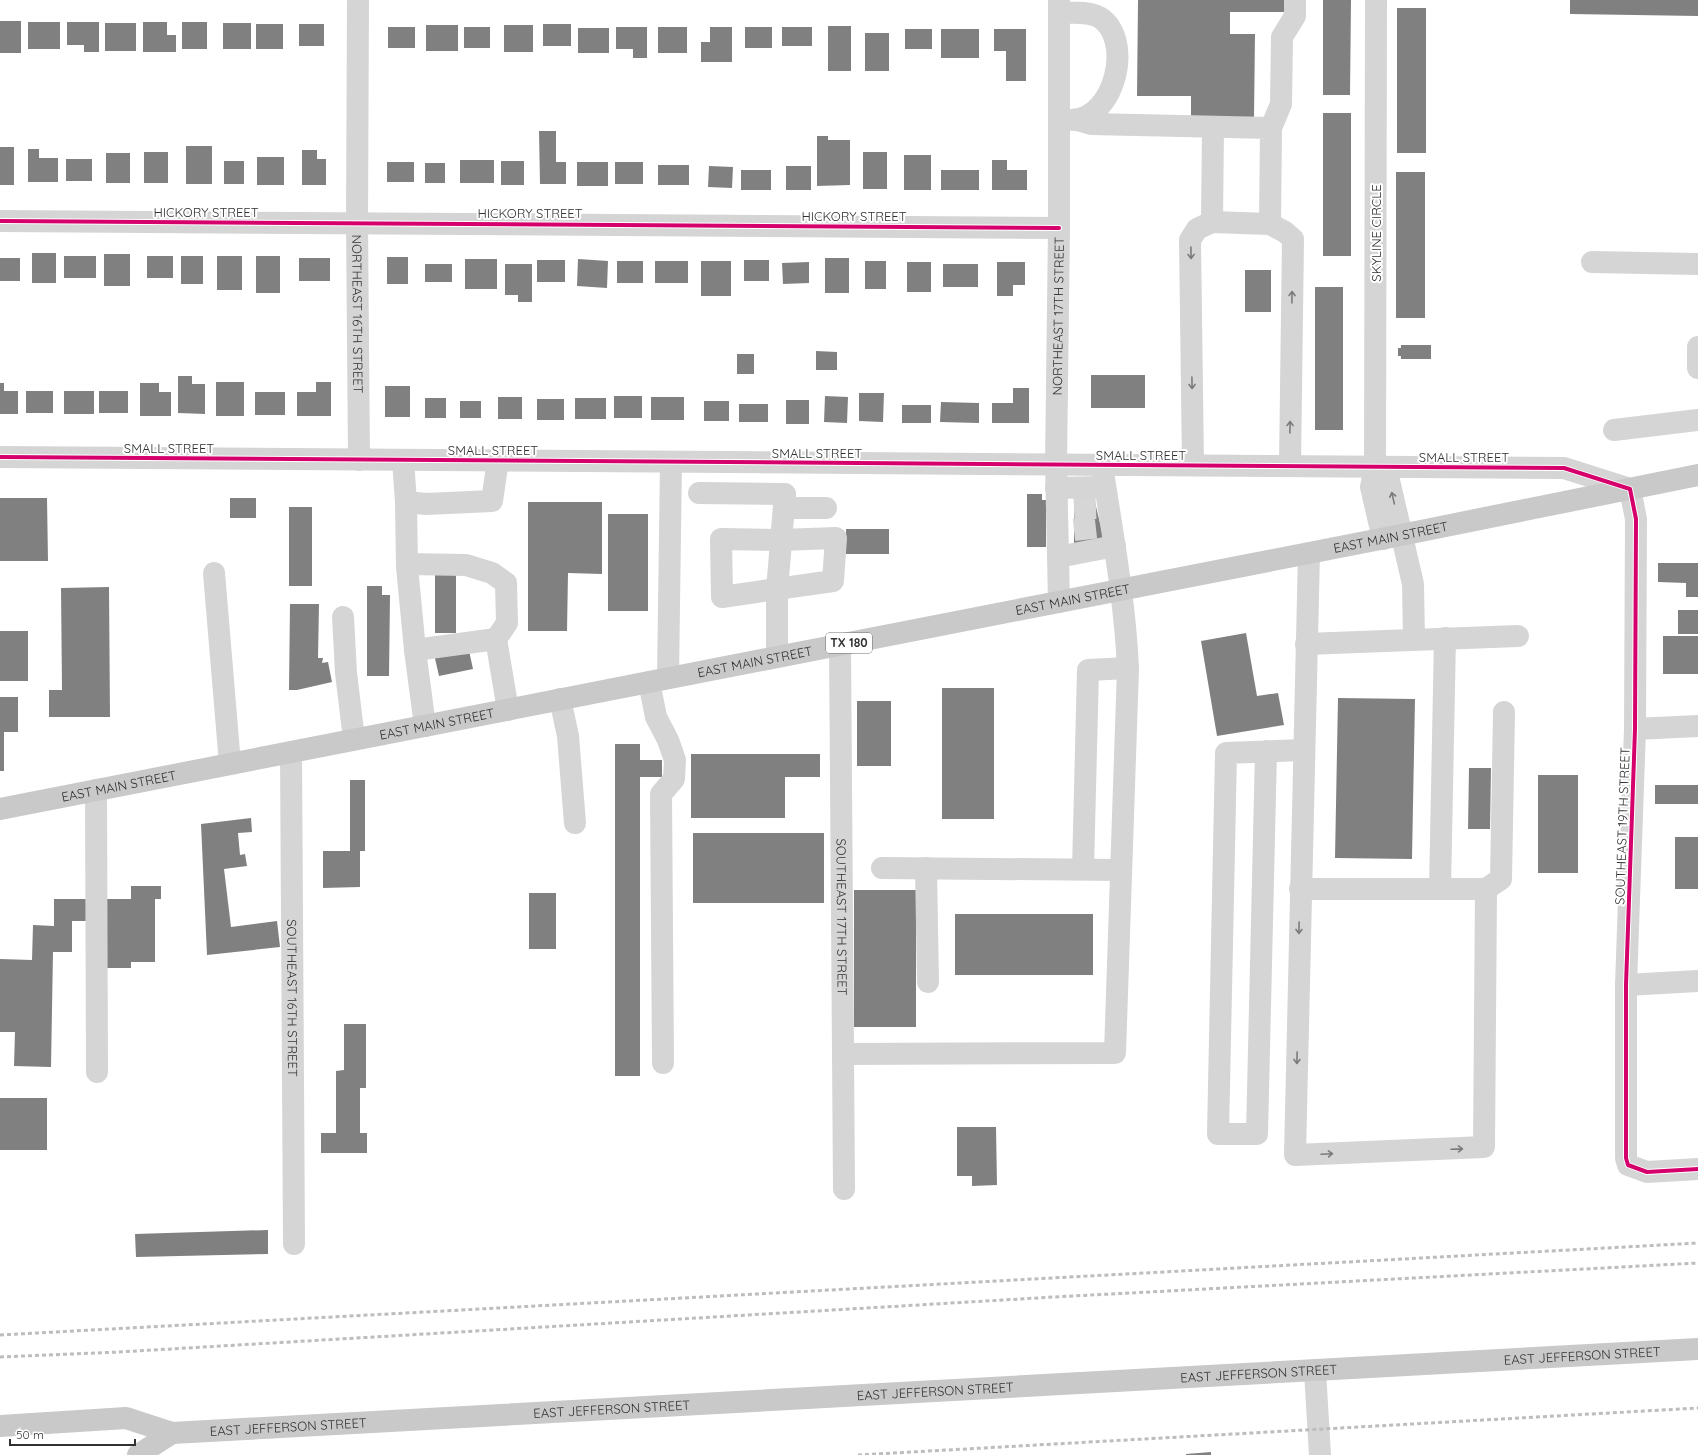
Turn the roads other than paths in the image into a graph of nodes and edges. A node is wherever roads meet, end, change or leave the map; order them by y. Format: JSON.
{"nodes":[{"id":1,"x":358,"y":0,"type":"edge"},
{"id":2,"x":1376,"y":0,"type":"edge"},
{"id":3,"x":1059,"y":6,"type":"edge"},
{"id":4,"x":1295,"y":8,"type":"edge"},
{"id":5,"x":1068,"y":121,"type":"junction"},
{"id":6,"x":1212,"y":127,"type":"junction"},
{"id":7,"x":1271,"y":128,"type":"junction"},
{"id":8,"x":0,"y":221,"type":"edge"},
{"id":9,"x":357,"y":222,"type":"junction"},
{"id":10,"x":1212,"y":222,"type":"junction"},
{"id":11,"x":1270,"y":224,"type":"junction"},
{"id":12,"x":1059,"y":228,"type":"junction"},
{"id":13,"x":1592,"y":262,"type":"dead end"},
{"id":14,"x":1698,"y":264,"type":"edge"},
{"id":15,"x":1698,"y":347,"type":"edge"},
{"id":16,"x":1698,"y":368,"type":"edge"},
{"id":17,"x":1698,"y":420,"type":"edge"},
{"id":18,"x":1614,"y":430,"type":"dead end"},
{"id":19,"x":0,"y":457,"type":"edge"},
{"id":20,"x":359,"y":460,"type":"junction"},
{"id":21,"x":403,"y":460,"type":"junction"},
{"id":22,"x":498,"y":460,"type":"junction"},
{"id":23,"x":671,"y":462,"type":"junction"},
{"id":24,"x":1056,"y":464,"type":"junction"},
{"id":25,"x":1102,"y":465,"type":"junction"},
{"id":26,"x":1193,"y":465,"type":"junction"},
{"id":27,"x":1290,"y":466,"type":"junction"},
{"id":28,"x":1375,"y":466,"type":"junction"},
{"id":29,"x":1698,"y":475,"type":"edge"},
{"id":30,"x":1056,"y":488,"type":"junction"},
{"id":31,"x":1630,"y":489,"type":"junction"},
{"id":32,"x":699,"y":493,"type":"dead end"},
{"id":33,"x":406,"y":502,"type":"junction"},
{"id":34,"x":784,"y":508,"type":"junction"},
{"id":35,"x":826,"y":508,"type":"dead end"},
{"id":36,"x":1106,"y":517,"type":"junction"},
{"id":37,"x":1392,"y":537,"type":"junction"},
{"id":38,"x":780,"y":540,"type":"junction"},
{"id":39,"x":1309,"y":553,"type":"junction"},
{"id":40,"x":1058,"y":557,"type":"junction"},
{"id":41,"x":407,"y":564,"type":"junction"},
{"id":42,"x":214,"y":573,"type":"dead end"},
{"id":43,"x":777,"y":590,"type":"junction"},
{"id":44,"x":1121,"y":590,"type":"junction"},
{"id":45,"x":1059,"y":602,"type":"junction"},
{"id":46,"x":343,"y":617,"type":"dead end"},
{"id":47,"x":1518,"y":636,"type":"dead end"},
{"id":48,"x":1445,"y":638,"type":"junction"},
{"id":49,"x":496,"y":639,"type":"junction"},
{"id":50,"x":1414,"y":640,"type":"junction"},
{"id":51,"x":840,"y":644,"type":"junction"},
{"id":52,"x":1306,"y":644,"type":"junction"},
{"id":53,"x":415,"y":650,"type":"junction"},
{"id":54,"x":777,"y":657,"type":"junction"},
{"id":55,"x":1128,"y":668,"type":"junction"},
{"id":56,"x":658,"y":680,"type":"junction"},
{"id":57,"x":560,"y":699,"type":"junction"},
{"id":58,"x":508,"y":710,"type":"junction"},
{"id":59,"x":1504,"y":712,"type":"dead end"},
{"id":60,"x":425,"y":726,"type":"junction"},
{"id":61,"x":1698,"y":726,"type":"edge"},
{"id":62,"x":1635,"y":729,"type":"junction"},
{"id":63,"x":354,"y":739,"type":"junction"},
{"id":64,"x":1303,"y":750,"type":"junction"},
{"id":65,"x":1266,"y":751,"type":"junction"},
{"id":66,"x":291,"y":752,"type":"junction"},
{"id":67,"x":230,"y":764,"type":"junction"},
{"id":68,"x":96,"y":790,"type":"junction"},
{"id":69,"x":0,"y":809,"type":"edge"},
{"id":70,"x":575,"y":823,"type":"dead end"},
{"id":71,"x":882,"y":868,"type":"dead end"},
{"id":72,"x":926,"y":868,"type":"junction"},
{"id":73,"x":1083,"y":869,"type":"junction"},
{"id":74,"x":1121,"y":870,"type":"junction"},
{"id":75,"x":1300,"y":889,"type":"junction"},
{"id":76,"x":1440,"y":889,"type":"junction"},
{"id":77,"x":1486,"y":889,"type":"junction"},
{"id":78,"x":1698,"y":980,"type":"edge"},
{"id":79,"x":928,"y":982,"type":"dead end"},
{"id":80,"x":1626,"y":985,"type":"junction"},
{"id":81,"x":843,"y":1054,"type":"junction"},
{"id":82,"x":663,"y":1064,"type":"dead end"},
{"id":83,"x":97,"y":1072,"type":"dead end"},
{"id":84,"x":1698,"y":1169,"type":"edge"},
{"id":85,"x":844,"y":1190,"type":"dead end"},
{"id":86,"x":294,"y":1244,"type":"dead end"},
{"id":87,"x":1698,"y":1349,"type":"edge"},
{"id":88,"x":1316,"y":1371,"type":"junction"},
{"id":89,"x":0,"y":1426,"type":"edge"},
{"id":90,"x":172,"y":1433,"type":"junction"},
{"id":91,"x":138,"y":1455,"type":"edge"},
{"id":92,"x":1320,"y":1455,"type":"edge"}],
"edges":[{"from":1,"to":9,"type":"street","name":"NORTHEAST 16TH STREET"},
{"from":2,"to":28,"type":"street","name":"SKYLINE CIRCLE"},
{"from":3,"to":5,"type":"street","name":"NORTHEAST 17TH STREET"},
{"from":3,"to":5,"type":"street"},
{"from":4,"to":7,"type":"street"},
{"from":5,"to":6,"type":"street"},
{"from":5,"to":12,"type":"street","name":"NORTHEAST 17TH STREET"},
{"from":6,"to":7,"type":"street"},
{"from":6,"to":10,"type":"street"},
{"from":7,"to":11,"type":"street"},
{"from":8,"to":9,"type":"street","name":"HICKORY STREET"},
{"from":9,"to":12,"type":"street","name":"HICKORY STREET"},
{"from":9,"to":20,"type":"street","name":"NORTHEAST 16TH STREET"},
{"from":10,"to":11,"type":"street"},
{"from":10,"to":26,"type":"street","one_way":true},
{"from":27,"to":11,"type":"street","one_way":true},
{"from":12,"to":24,"type":"street","name":"NORTHEAST 17TH STREET"},
{"from":13,"to":14,"type":"street"},
{"from":15,"to":16,"type":"street"},
{"from":17,"to":18,"type":"street"},
{"from":19,"to":20,"type":"street","name":"SMALL STREET"},
{"from":20,"to":21,"type":"street","name":"SMALL STREET"},
{"from":21,"to":22,"type":"street","name":"SMALL STREET"},
{"from":21,"to":33,"type":"street"},
{"from":22,"to":23,"type":"street","name":"SMALL STREET"},
{"from":22,"to":33,"type":"street"},
{"from":23,"to":24,"type":"street","name":"SMALL STREET"},
{"from":23,"to":56,"type":"street"},
{"from":24,"to":25,"type":"street","name":"SMALL STREET"},
{"from":24,"to":30,"type":"street","name":"NORTHEAST 17TH STREET"},
{"from":25,"to":26,"type":"street","name":"SMALL STREET"},
{"from":25,"to":36,"type":"street"},
{"from":26,"to":27,"type":"street","name":"SMALL STREET"},
{"from":27,"to":28,"type":"street","name":"SMALL STREET"},
{"from":28,"to":31,"type":"street","name":"SMALL STREET"},
{"from":28,"to":37,"type":"street"},
{"from":29,"to":31,"type":"main road","name":"EAST MAIN STREET","number":"TX 180"},
{"from":30,"to":36,"type":"street"},
{"from":30,"to":40,"type":"street","name":"NORTHEAST 17TH STREET"},
{"from":31,"to":37,"type":"main road","name":"EAST MAIN STREET","number":"TX 180"},
{"from":31,"to":62,"type":"street","name":"SOUTHEAST 19TH STREET"},
{"from":32,"to":34,"type":"street"},
{"from":33,"to":41,"type":"street"},
{"from":34,"to":35,"type":"street"},
{"from":34,"to":38,"type":"street"},
{"from":36,"to":40,"type":"street"},
{"from":36,"to":44,"type":"street"},
{"from":37,"to":39,"type":"main road","name":"EAST MAIN STREET","number":"TX 180"},
{"from":37,"to":50,"type":"street"},
{"from":38,"to":43,"type":"street"},
{"from":38,"to":43,"type":"street"},
{"from":38,"to":43,"type":"street"},
{"from":39,"to":44,"type":"main road","name":"EAST MAIN STREET","number":"TX 180"},
{"from":39,"to":52,"type":"street"},
{"from":40,"to":45,"type":"street","name":"NORTHEAST 17TH STREET"},
{"from":41,"to":49,"type":"street"},
{"from":41,"to":53,"type":"street"},
{"from":42,"to":67,"type":"street"},
{"from":43,"to":54,"type":"street"},
{"from":44,"to":45,"type":"main road","name":"EAST MAIN STREET","number":"TX 180"},
{"from":44,"to":55,"type":"street"},
{"from":45,"to":51,"type":"main road","name":"EAST MAIN STREET","number":"TX 180"},
{"from":46,"to":63,"type":"street"},
{"from":47,"to":48,"type":"street"},
{"from":48,"to":50,"type":"street"},
{"from":48,"to":76,"type":"street"},
{"from":49,"to":53,"type":"street"},
{"from":49,"to":58,"type":"street"},
{"from":50,"to":52,"type":"street"},
{"from":51,"to":54,"type":"main road","name":"EAST MAIN STREET","number":"TX 180"},
{"from":51,"to":81,"type":"street","name":"SOUTHEAST 17TH STREET"},
{"from":52,"to":64,"type":"street"},
{"from":53,"to":60,"type":"street"},
{"from":54,"to":56,"type":"main road","name":"EAST MAIN STREET","number":"TX 180"},
{"from":55,"to":73,"type":"street"},
{"from":55,"to":74,"type":"street"},
{"from":56,"to":57,"type":"main road","name":"EAST MAIN STREET","number":"TX 180"},
{"from":56,"to":82,"type":"street"},
{"from":57,"to":58,"type":"main road","name":"EAST MAIN STREET","number":"TX 180"},
{"from":57,"to":70,"type":"street"},
{"from":58,"to":60,"type":"main road","name":"EAST MAIN STREET","number":"TX 180"},
{"from":59,"to":77,"type":"street"},
{"from":60,"to":63,"type":"main road","name":"EAST MAIN STREET","number":"TX 180"},
{"from":61,"to":62,"type":"street"},
{"from":62,"to":80,"type":"street","name":"SOUTHEAST 19TH STREET"},
{"from":63,"to":66,"type":"main road","name":"EAST MAIN STREET","number":"TX 180"},
{"from":64,"to":65,"type":"street"},
{"from":64,"to":75,"type":"street"},
{"from":65,"to":65,"type":"street"},
{"from":66,"to":67,"type":"main road","name":"EAST MAIN STREET","number":"TX 180"},
{"from":66,"to":86,"type":"street","name":"SOUTHEAST 16TH STREET"},
{"from":67,"to":68,"type":"main road","name":"EAST MAIN STREET","number":"TX 180"},
{"from":68,"to":69,"type":"main road","name":"EAST MAIN STREET","number":"TX 180"},
{"from":68,"to":83,"type":"street"},
{"from":71,"to":72,"type":"street"},
{"from":72,"to":73,"type":"street"},
{"from":72,"to":79,"type":"street"},
{"from":73,"to":74,"type":"street"},
{"from":74,"to":81,"type":"street"},
{"from":75,"to":76,"type":"street"},
{"from":75,"to":77,"type":"street","one_way":true},
{"from":76,"to":77,"type":"street"},
{"from":78,"to":80,"type":"street"},
{"from":80,"to":84,"type":"street","name":"SOUTHEAST 19TH STREET"},
{"from":81,"to":85,"type":"street","name":"SOUTHEAST 17TH STREET"},
{"from":87,"to":88,"type":"main road","name":"EAST JEFFERSON STREET"},
{"from":88,"to":90,"type":"main road","name":"EAST JEFFERSON STREET"},
{"from":88,"to":92,"type":"street"},
{"from":89,"to":90,"type":"main road","name":"EAST JEFFERSON STREET"},
{"from":90,"to":91,"type":"main road","name":"EAST JEFFERSON STREET"}]}
